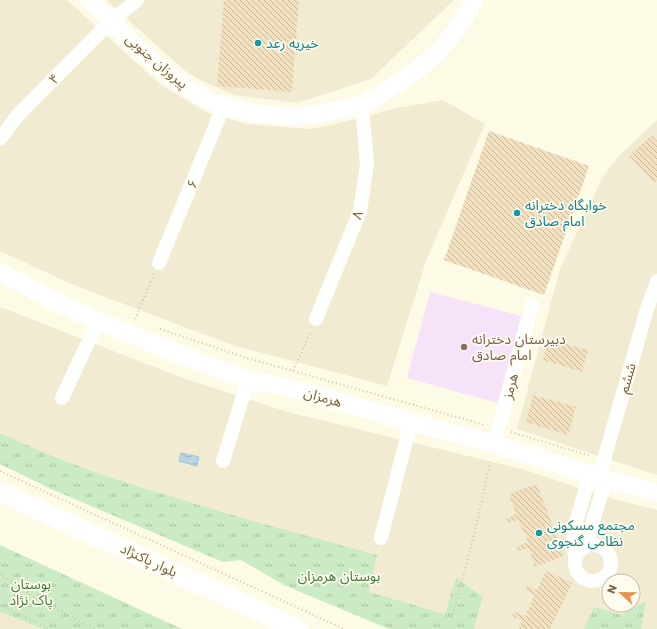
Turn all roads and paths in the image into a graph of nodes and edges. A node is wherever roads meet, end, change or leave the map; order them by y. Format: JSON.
{"nodes":[{"id":1,"x":90,"y":0,"type":"edge"},
{"id":2,"x":137,"y":0,"type":"edge"},
{"id":3,"x":474,"y":0,"type":"edge"},
{"id":4,"x":111,"y":21,"type":"junction"},
{"id":5,"x":224,"y":105,"type":"junction"},
{"id":6,"x":362,"y":105,"type":"junction"},
{"id":7,"x":0,"y":139,"type":"edge"},
{"id":8,"x":159,"y":263,"type":"joint"},
{"id":9,"x":0,"y":272,"type":"edge"},
{"id":10,"x":657,"y":281,"type":"edge"},
{"id":11,"x":532,"y":304,"type":"dead end"},
{"id":12,"x":316,"y":319,"type":"joint"},
{"id":13,"x":98,"y":320,"type":"junction"},
{"id":14,"x":135,"y":325,"type":"junction"},
{"id":15,"x":156,"y":328,"type":"dead end"},
{"id":16,"x":248,"y":380,"type":"junction"},
{"id":17,"x":286,"y":387,"type":"junction"},
{"id":18,"x":62,"y":398,"type":"dead end"},
{"id":19,"x":411,"y":422,"type":"junction"},
{"id":20,"x":485,"y":424,"type":"dead end"},
{"id":21,"x":510,"y":431,"type":"dead end"},
{"id":22,"x":494,"y":444,"type":"junction"},
{"id":23,"x":223,"y":460,"type":"dead end"},
{"id":24,"x":0,"y":471,"type":"edge"},
{"id":25,"x":597,"y":472,"type":"junction"},
{"id":26,"x":0,"y":492,"type":"edge"},
{"id":27,"x":657,"y":493,"type":"edge"},
{"id":28,"x":381,"y":538,"type":"dead end"},
{"id":29,"x":580,"y":552,"type":"dead end"},
{"id":30,"x":0,"y":574,"type":"edge"},
{"id":31,"x":0,"y":606,"type":"edge"},
{"id":32,"x":452,"y":618,"type":"dead end"},
{"id":33,"x":51,"y":629,"type":"edge"},
{"id":34,"x":94,"y":629,"type":"edge"},
{"id":35,"x":298,"y":629,"type":"edge"},
{"id":36,"x":344,"y":629,"type":"edge"}],
"edges":[{"from":1,"to":4,"type":"street","name":"پیروزان جنوبی"},
{"from":2,"to":4,"type":"street","name":"۴"},
{"from":3,"to":6,"type":"street","name":"پیروزان جنوبی"},
{"from":4,"to":5,"type":"street","name":"پیروزان جنوبی"},
{"from":4,"to":7,"type":"street","name":"۴"},
{"from":5,"to":6,"type":"street","name":"پیروزان جنوبی"},
{"from":5,"to":8,"type":"street","name":"۶"},
{"from":6,"to":12,"type":"street","name":"۸"},
{"from":8,"to":14,"type":"path"},
{"from":9,"to":13,"type":"street","name":"هرمزان"},
{"from":10,"to":25,"type":"street","name":"ششم"},
{"from":11,"to":22,"type":"street","name":"هرمز"},
{"from":12,"to":17,"type":"path"},
{"from":13,"to":14,"type":"street","name":"هرمزان"},
{"from":13,"to":18,"type":"street"},
{"from":14,"to":16,"type":"street","name":"هرمزان"},
{"from":15,"to":20,"type":"path","name":"هرمزان"},
{"from":16,"to":17,"type":"street","name":"هرمزان"},
{"from":16,"to":23,"type":"street"},
{"from":17,"to":19,"type":"street","name":"هرمزان"},
{"from":19,"to":22,"type":"street","name":"هرمزان"},
{"from":19,"to":28,"type":"street"},
{"from":21,"to":25,"type":"path"},
{"from":22,"to":25,"type":"street","name":"هرمزان"},
{"from":22,"to":32,"type":"path"},
{"from":24,"to":36,"type":"path"},
{"from":25,"to":27,"type":"street","name":"هرمزان"},
{"from":25,"to":29,"type":"street","name":"ششم"},
{"from":26,"to":35,"type":"main road","name":"بلوار پاکنژاد"},
{"from":30,"to":34,"type":"path"},
{"from":31,"to":33,"type":"path"}]}
